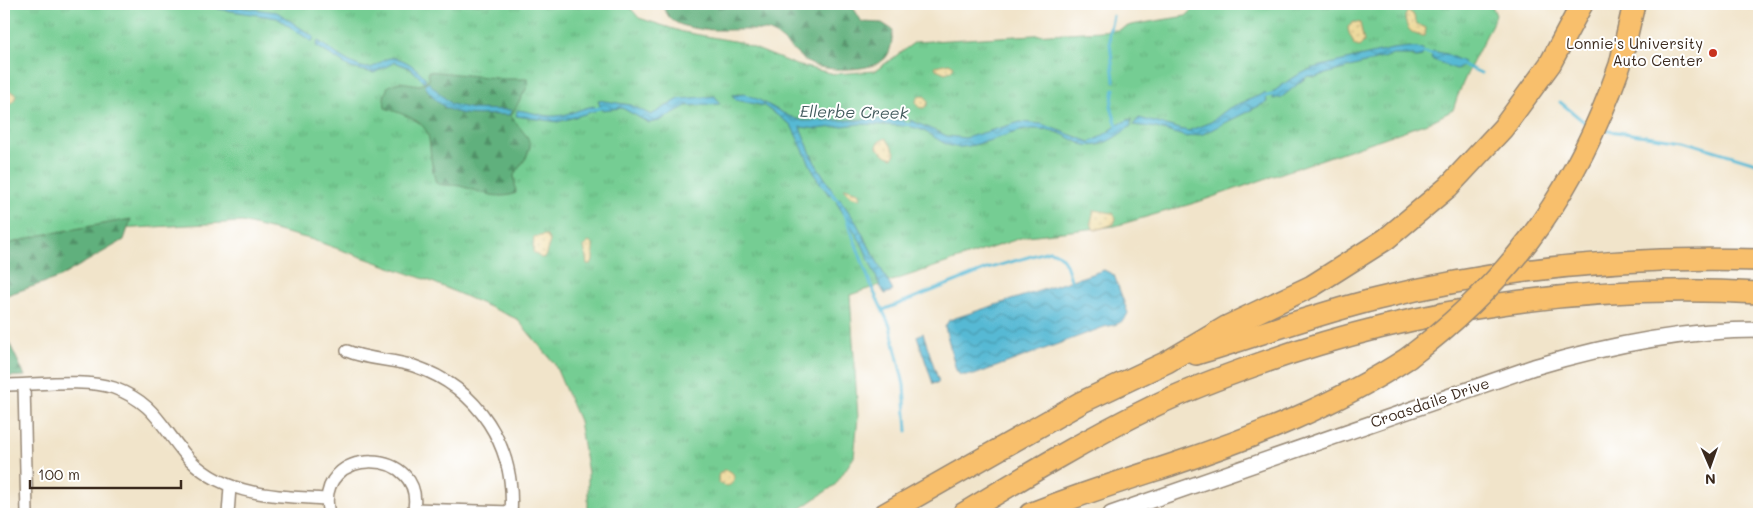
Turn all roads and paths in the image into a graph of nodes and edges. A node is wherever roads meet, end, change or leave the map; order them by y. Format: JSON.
{"nodes":[{"id":1,"x":1634,"y":4,"type":"edge"},
{"id":2,"x":1650,"y":4,"type":"edge"},
{"id":3,"x":1579,"y":9,"type":"edge"},
{"id":4,"x":1620,"y":65,"type":"junction"},
{"id":5,"x":1759,"y":260,"type":"edge"},
{"id":6,"x":1759,"y":293,"type":"edge"},
{"id":7,"x":1759,"y":330,"type":"edge"},
{"id":8,"x":347,"y":351,"type":"dead end"},
{"id":9,"x":1167,"y":362,"type":"junction"},
{"id":10,"x":4,"y":385,"type":"edge"},
{"id":11,"x":24,"y":385,"type":"junction"},
{"id":12,"x":230,"y":488,"type":"junction"},
{"id":13,"x":327,"y":499,"type":"junction"},
{"id":14,"x":414,"y":512,"type":"edge"},
{"id":15,"x":511,"y":513,"type":"edge"},
{"id":16,"x":26,"y":514,"type":"edge"},
{"id":17,"x":228,"y":514,"type":"edge"},
{"id":18,"x":328,"y":514,"type":"edge"},
{"id":19,"x":885,"y":514,"type":"edge"},
{"id":20,"x":963,"y":514,"type":"edge"},
{"id":21,"x":1030,"y":514,"type":"edge"},
{"id":22,"x":1110,"y":514,"type":"edge"}],
"edges":[{"from":1,"to":4,"type":"highway"},
{"from":2,"to":4,"type":"highway"},
{"from":3,"to":9,"type":"highway"},
{"from":4,"to":21,"type":"highway","bridge":true},
{"from":5,"to":9,"type":"highway"},
{"from":6,"to":20,"type":"highway"},
{"from":7,"to":22,"type":"street","name":"Croasdaile Drive"},
{"from":8,"to":15,"type":"street"},
{"from":9,"to":19,"type":"highway"},
{"from":10,"to":11,"type":"street"},
{"from":11,"to":12,"type":"street"},
{"from":11,"to":16,"type":"street"},
{"from":12,"to":13,"type":"street"},
{"from":12,"to":17,"type":"street"},
{"from":13,"to":14,"type":"street"},
{"from":13,"to":18,"type":"street"},
{"from":14,"to":15,"type":"street"}]}
